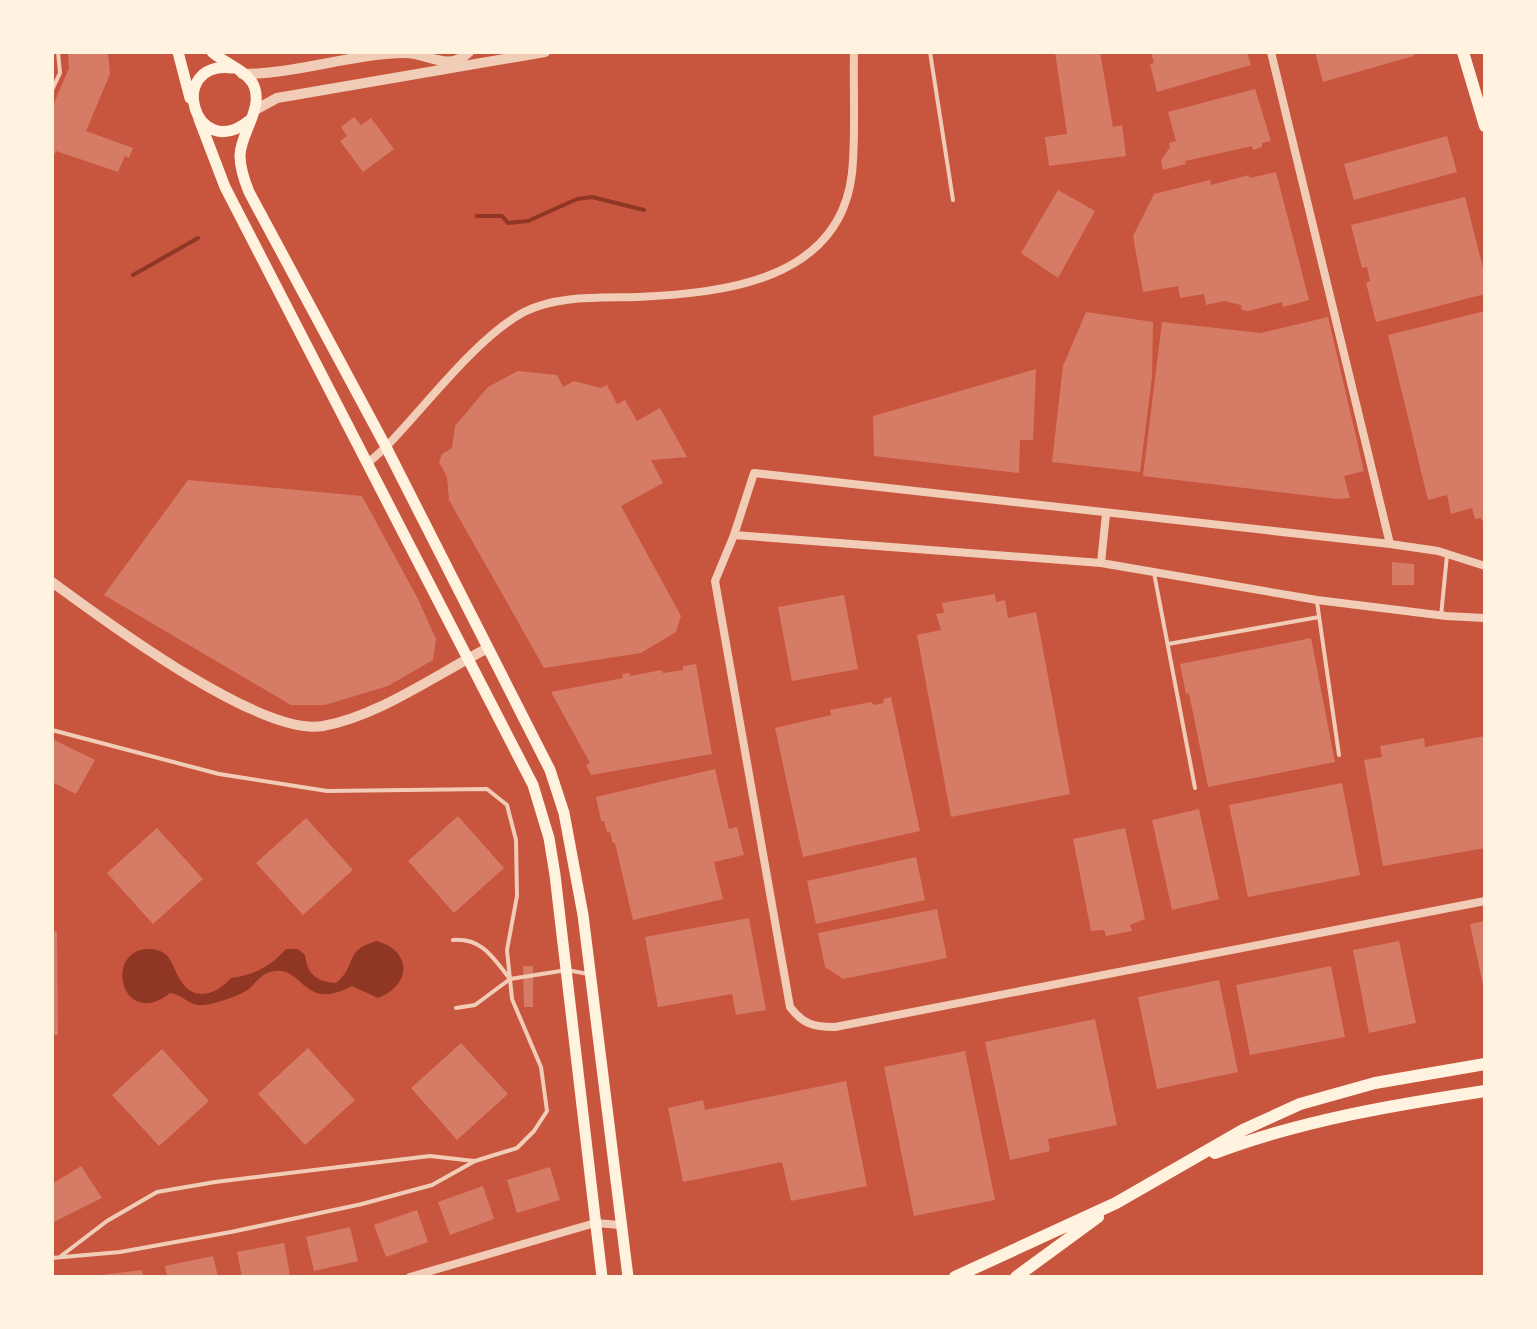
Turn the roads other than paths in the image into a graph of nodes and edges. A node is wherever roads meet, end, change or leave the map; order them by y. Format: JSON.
{"nodes":[{"id":1,"x":58,"y":52,"type":"edge"},
{"id":2,"x":178,"y":52,"type":"edge"},
{"id":3,"x":212,"y":52,"type":"edge"},
{"id":4,"x":469,"y":52,"type":"edge"},
{"id":5,"x":545,"y":52,"type":"edge"},
{"id":6,"x":854,"y":52,"type":"edge"},
{"id":7,"x":930,"y":52,"type":"edge"},
{"id":8,"x":1271,"y":52,"type":"edge"},
{"id":9,"x":1463,"y":52,"type":"edge"},
{"id":10,"x":238,"y":71,"type":"junction"},
{"id":11,"x":52,"y":90,"type":"edge"},
{"id":12,"x":193,"y":106,"type":"junction"},
{"id":13,"x":253,"y":115,"type":"junction"},
{"id":14,"x":199,"y":119,"type":"junction"},
{"id":15,"x":1485,"y":126,"type":"edge"},
{"id":16,"x":953,"y":200,"type":"dead end"},
{"id":17,"x":386,"y":447,"type":"junction"},
{"id":18,"x":368,"y":463,"type":"junction"},
{"id":19,"x":1106,"y":514,"type":"junction"},
{"id":20,"x":734,"y":535,"type":"junction"},
{"id":21,"x":1390,"y":544,"type":"junction"},
{"id":22,"x":1447,"y":555,"type":"junction"},
{"id":23,"x":1101,"y":563,"type":"junction"},
{"id":24,"x":1485,"y":566,"type":"edge"},
{"id":25,"x":1154,"y":573,"type":"junction"},
{"id":26,"x":52,"y":582,"type":"edge"},
{"id":27,"x":1317,"y":600,"type":"junction"},
{"id":28,"x":1441,"y":616,"type":"junction"},
{"id":29,"x":1319,"y":617,"type":"junction"},
{"id":30,"x":1485,"y":618,"type":"edge"},
{"id":31,"x":1168,"y":644,"type":"junction"},
{"id":32,"x":488,"y":648,"type":"junction"},
{"id":33,"x":468,"y":658,"type":"junction"},
{"id":34,"x":52,"y":730,"type":"edge"},
{"id":35,"x":1339,"y":755,"type":"dead end"},
{"id":36,"x":1195,"y":788,"type":"dead end"},
{"id":37,"x":1485,"y":901,"type":"edge"},
{"id":38,"x":453,"y":940,"type":"dead end"},
{"id":39,"x":567,"y":970,"type":"junction"},
{"id":40,"x":591,"y":974,"type":"junction"},
{"id":41,"x":510,"y":979,"type":"junction"},
{"id":42,"x":456,"y":1008,"type":"dead end"},
{"id":43,"x":1485,"y":1064,"type":"edge"},
{"id":44,"x":1485,"y":1091,"type":"edge"},
{"id":45,"x":475,"y":1161,"type":"junction"},
{"id":46,"x":1179,"y":1168,"type":"junction"},
{"id":47,"x":1116,"y":1203,"type":"junction"},
{"id":48,"x":595,"y":1223,"type":"junction"},
{"id":49,"x":621,"y":1225,"type":"junction"},
{"id":50,"x":59,"y":1257,"type":"junction"},
{"id":51,"x":52,"y":1258,"type":"edge"},
{"id":52,"x":410,"y":1277,"type":"edge"},
{"id":53,"x":602,"y":1277,"type":"edge"},
{"id":54,"x":628,"y":1277,"type":"edge"},
{"id":55,"x":955,"y":1277,"type":"edge"},
{"id":56,"x":1016,"y":1277,"type":"edge"}],
"edges":[{"from":1,"to":11,"type":"lane"},
{"from":2,"to":12,"type":"main road"},
{"from":3,"to":10,"type":"main road"},
{"from":4,"to":10,"type":"street"},
{"from":5,"to":13,"type":"street"},
{"from":6,"to":17,"type":"street"},
{"from":7,"to":16,"type":"lane"},
{"from":8,"to":21,"type":"street"},
{"from":9,"to":15,"type":"main road"},
{"from":10,"to":12,"type":"main road"},
{"from":10,"to":13,"type":"main road"},
{"from":12,"to":14,"type":"main road"},
{"from":13,"to":14,"type":"main road"},
{"from":13,"to":17,"type":"main road"},
{"from":14,"to":18,"type":"main road"},
{"from":17,"to":18,"type":"street"},
{"from":17,"to":32,"type":"main road"},
{"from":18,"to":33,"type":"main road"},
{"from":19,"to":20,"type":"street"},
{"from":19,"to":21,"type":"street"},
{"from":19,"to":23,"type":"street"},
{"from":20,"to":23,"type":"street"},
{"from":20,"to":37,"type":"street"},
{"from":21,"to":22,"type":"street"},
{"from":22,"to":24,"type":"street"},
{"from":22,"to":28,"type":"lane"},
{"from":23,"to":25,"type":"street"},
{"from":25,"to":27,"type":"street"},
{"from":25,"to":31,"type":"lane"},
{"from":26,"to":33,"type":"street"},
{"from":27,"to":28,"type":"street"},
{"from":27,"to":29,"type":"lane"},
{"from":28,"to":30,"type":"street"},
{"from":29,"to":31,"type":"lane"},
{"from":29,"to":35,"type":"lane"},
{"from":31,"to":36,"type":"lane"},
{"from":32,"to":33,"type":"street"},
{"from":32,"to":40,"type":"main road"},
{"from":33,"to":39,"type":"main road"},
{"from":34,"to":41,"type":"lane"},
{"from":38,"to":41,"type":"lane"},
{"from":39,"to":40,"type":"lane"},
{"from":39,"to":41,"type":"lane"},
{"from":39,"to":48,"type":"main road"},
{"from":40,"to":49,"type":"main road"},
{"from":41,"to":42,"type":"lane"},
{"from":41,"to":45,"type":"lane"},
{"from":43,"to":46,"type":"main road"},
{"from":44,"to":46,"type":"main road"},
{"from":45,"to":50,"type":"lane"},
{"from":45,"to":50,"type":"lane"},
{"from":46,"to":47,"type":"main road"},
{"from":47,"to":55,"type":"main road"},
{"from":47,"to":56,"type":"main road"},
{"from":48,"to":49,"type":"street"},
{"from":48,"to":52,"type":"street"},
{"from":48,"to":53,"type":"main road"},
{"from":49,"to":54,"type":"main road"},
{"from":50,"to":51,"type":"lane"}]}
